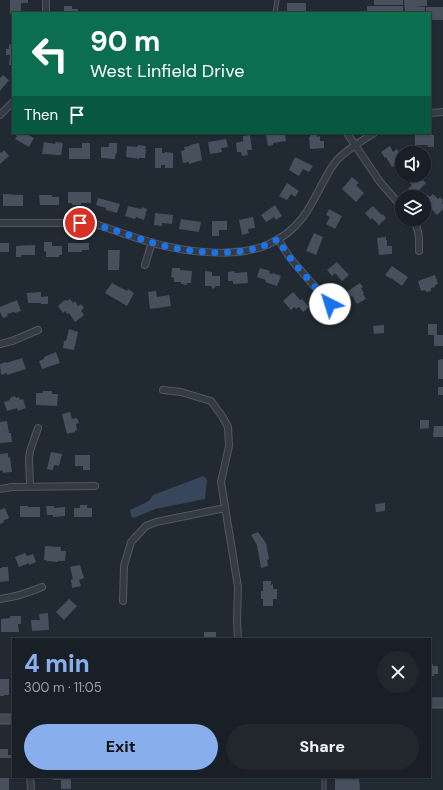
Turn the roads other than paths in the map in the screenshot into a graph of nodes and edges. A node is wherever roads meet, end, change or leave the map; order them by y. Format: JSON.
{"nodes":[{"id":1,"x":46,"y":0,"type":"edge"},
{"id":2,"x":277,"y":0,"type":"edge"},
{"id":3,"x":46,"y":12,"type":"edge"},
{"id":4,"x":275,"y":12,"type":"edge"},
{"id":5,"x":12,"y":103,"type":"edge"},
{"id":6,"x":443,"y":112,"type":"edge"},
{"id":7,"x":431,"y":113,"type":"edge"},
{"id":8,"x":0,"y":115,"type":"edge"},
{"id":9,"x":348,"y":134,"type":"edge"},
{"id":10,"x":372,"y":134,"type":"edge"},
{"id":11,"x":356,"y":145,"type":"junction"},
{"id":12,"x":395,"y":199,"type":"edge"},
{"id":13,"x":0,"y":223,"type":"edge"},
{"id":14,"x":416,"y":226,"type":"edge"},
{"id":15,"x":278,"y":239,"type":"junction"},
{"id":16,"x":152,"y":242,"type":"junction"},
{"id":17,"x":419,"y":251,"type":"dead end"},
{"id":18,"x":144,"y":266,"type":"dead end"},
{"id":19,"x":330,"y":304,"type":"dead end"},
{"id":20,"x":38,"y":330,"type":"dead end"},
{"id":21,"x":0,"y":344,"type":"edge"},
{"id":22,"x":163,"y":390,"type":"dead end"},
{"id":23,"x":38,"y":428,"type":"dead end"},
{"id":24,"x":30,"y":486,"type":"junction"},
{"id":25,"x":94,"y":486,"type":"dead end"},
{"id":26,"x":0,"y":489,"type":"edge"},
{"id":27,"x":225,"y":508,"type":"junction"},
{"id":28,"x":42,"y":587,"type":"dead end"},
{"id":29,"x":0,"y":599,"type":"edge"},
{"id":30,"x":123,"y":601,"type":"dead end"},
{"id":31,"x":238,"y":638,"type":"edge"},
{"id":32,"x":431,"y":703,"type":"edge"},
{"id":33,"x":443,"y":703,"type":"edge"},
{"id":34,"x":0,"y":719,"type":"edge"},
{"id":35,"x":12,"y":719,"type":"edge"},
{"id":36,"x":30,"y":778,"type":"edge"},
{"id":37,"x":324,"y":778,"type":"edge"},
{"id":38,"x":31,"y":790,"type":"edge"},
{"id":39,"x":324,"y":790,"type":"edge"}],
"edges":[{"from":1,"to":3,"type":"street"},
{"from":2,"to":4,"type":"lane"},
{"from":5,"to":8,"type":"street"},
{"from":6,"to":7,"type":"street"},
{"from":9,"to":11,"type":"street"},
{"from":10,"to":11,"type":"street"},
{"from":11,"to":12,"type":"street"},
{"from":11,"to":15,"type":"street"},
{"from":13,"to":16,"type":"street"},
{"from":14,"to":17,"type":"street"},
{"from":15,"to":16,"type":"street"},
{"from":15,"to":19,"type":"street"},
{"from":16,"to":18,"type":"street"},
{"from":20,"to":21,"type":"street"},
{"from":22,"to":27,"type":"street"},
{"from":23,"to":24,"type":"street"},
{"from":24,"to":25,"type":"street"},
{"from":24,"to":26,"type":"street"},
{"from":27,"to":30,"type":"street"},
{"from":27,"to":31,"type":"street"},
{"from":28,"to":29,"type":"street"},
{"from":32,"to":33,"type":"street"},
{"from":34,"to":35,"type":"street"},
{"from":36,"to":38,"type":"street"},
{"from":37,"to":39,"type":"lane"}]}
